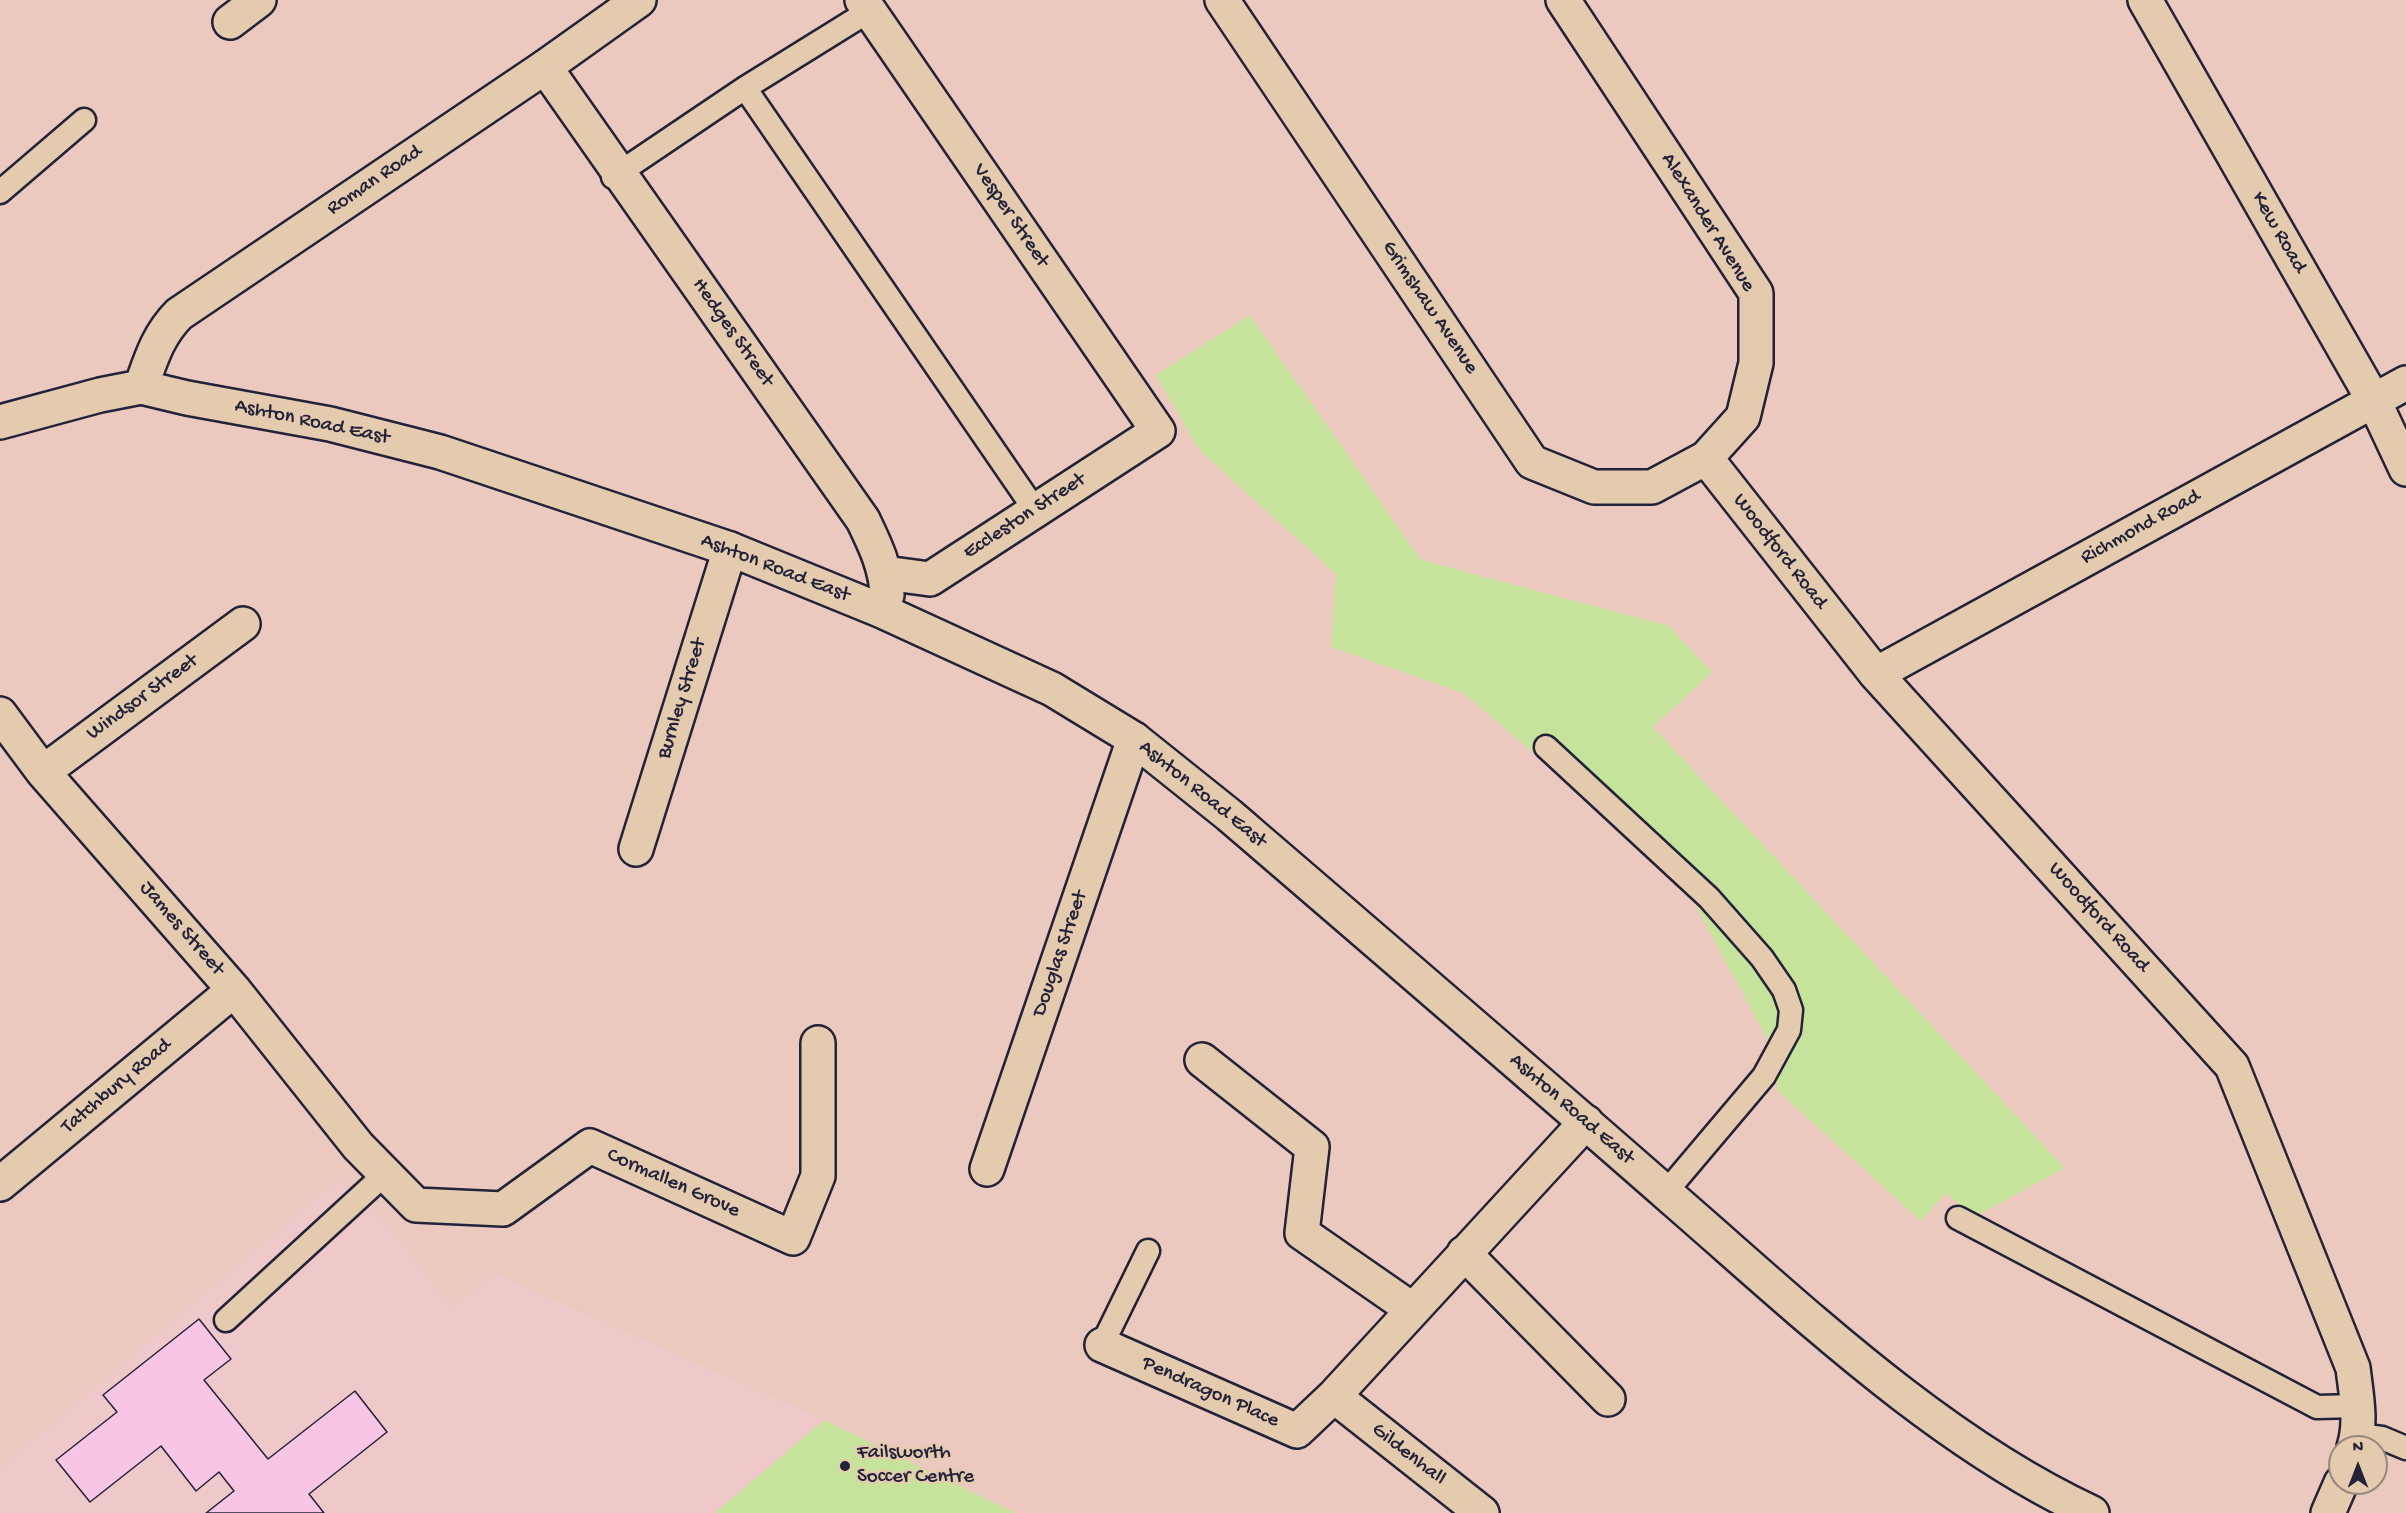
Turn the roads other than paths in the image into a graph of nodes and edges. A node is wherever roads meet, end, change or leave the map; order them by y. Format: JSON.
{"nodes":[{"id":1,"x":259,"y":0,"type":"edge"},
{"id":2,"x":639,"y":0,"type":"edge"},
{"id":3,"x":1222,"y":0,"type":"edge"},
{"id":4,"x":1563,"y":0,"type":"edge"},
{"id":5,"x":2145,"y":0,"type":"edge"},
{"id":6,"x":865,"y":5,"type":"edge"},
{"id":7,"x":230,"y":22,"type":"dead end"},
{"id":8,"x":545,"y":67,"type":"junction"},
{"id":9,"x":745,"y":88,"type":"junction"},
{"id":10,"x":84,"y":120,"type":"dead end"},
{"id":11,"x":617,"y":175,"type":"junction"},
{"id":12,"x":0,"y":192,"type":"edge"},
{"id":13,"x":2406,"y":382,"type":"edge"},
{"id":14,"x":141,"y":387,"type":"junction"},
{"id":15,"x":2374,"y":401,"type":"junction"},
{"id":16,"x":0,"y":422,"type":"edge"},
{"id":17,"x":1158,"y":431,"type":"joint"},
{"id":18,"x":1706,"y":458,"type":"junction"},
{"id":19,"x":2406,"y":468,"type":"edge"},
{"id":20,"x":1035,"y":510,"type":"junction"},
{"id":21,"x":730,"y":549,"type":"junction"},
{"id":22,"x":885,"y":573,"type":"junction"},
{"id":23,"x":882,"y":611,"type":"junction"},
{"id":24,"x":243,"y":624,"type":"dead end"},
{"id":25,"x":1876,"y":674,"type":"junction"},
{"id":26,"x":4,"y":727,"type":"edge"},
{"id":27,"x":1134,"y":740,"type":"junction"},
{"id":28,"x":1546,"y":747,"type":"dead end"},
{"id":29,"x":43,"y":772,"type":"junction"},
{"id":30,"x":636,"y":849,"type":"dead end"},
{"id":31,"x":234,"y":990,"type":"junction"},
{"id":32,"x":818,"y":1043,"type":"dead end"},
{"id":33,"x":1202,"y":1060,"type":"dead end"},
{"id":34,"x":1586,"y":1122,"type":"junction"},
{"id":35,"x":358,"y":1146,"type":"joint"},
{"id":36,"x":987,"y":1169,"type":"dead end"},
{"id":37,"x":385,"y":1174,"type":"junction"},
{"id":38,"x":0,"y":1184,"type":"edge"},
{"id":39,"x":1666,"y":1192,"type":"junction"},
{"id":40,"x":1958,"y":1218,"type":"dead end"},
{"id":41,"x":1148,"y":1251,"type":"dead end"},
{"id":42,"x":1464,"y":1253,"type":"junction"},
{"id":43,"x":1413,"y":1310,"type":"junction"},
{"id":44,"x":226,"y":1320,"type":"dead end"},
{"id":45,"x":1102,"y":1345,"type":"joint"},
{"id":46,"x":1334,"y":1396,"type":"junction"},
{"id":47,"x":1608,"y":1399,"type":"dead end"},
{"id":48,"x":2356,"y":1430,"type":"edge"},
{"id":49,"x":2406,"y":1448,"type":"edge"},
{"id":50,"x":2336,"y":1495,"type":"edge"},
{"id":51,"x":1482,"y":1513,"type":"edge"},
{"id":52,"x":2092,"y":1513,"type":"edge"},
{"id":53,"x":2328,"y":1513,"type":"edge"}],
"edges":[{"from":1,"to":7,"type":"street"},
{"from":2,"to":8,"type":"street","name":"Roman Road"},
{"from":3,"to":18,"type":"street","name":"Grimshaw Avenue"},
{"from":4,"to":18,"type":"street","name":"Alexander Avenue"},
{"from":5,"to":15,"type":"street","name":"Kew Road"},
{"from":6,"to":9,"type":"lane"},
{"from":6,"to":17,"type":"street","name":"Vesper Street"},
{"from":8,"to":11,"type":"street","name":"Hedges Street"},
{"from":8,"to":14,"type":"street","name":"Roman Road"},
{"from":9,"to":11,"type":"lane"},
{"from":9,"to":20,"type":"lane"},
{"from":10,"to":12,"type":"lane"},
{"from":11,"to":22,"type":"street","name":"Hedges Street"},
{"from":13,"to":15,"type":"street","name":"Richmond Road"},
{"from":14,"to":16,"type":"street"},
{"from":14,"to":21,"type":"street","name":"Ashton Road East"},
{"from":15,"to":19,"type":"street","name":"Kew Road"},
{"from":15,"to":25,"type":"street","name":"Richmond Road"},
{"from":17,"to":20,"type":"street","name":"Eccleston Street"},
{"from":18,"to":25,"type":"street","name":"Woodford Road"},
{"from":20,"to":22,"type":"street","name":"Eccleston Street"},
{"from":21,"to":23,"type":"street","name":"Ashton Road East"},
{"from":21,"to":30,"type":"street","name":"Burnley Street"},
{"from":22,"to":23,"type":"street","name":"Hedges Street"},
{"from":23,"to":27,"type":"street","name":"Ashton Road East"},
{"from":24,"to":29,"type":"street","name":"Windsor Street"},
{"from":25,"to":48,"type":"street","name":"Woodford Road"},
{"from":26,"to":29,"type":"street","name":"James Street"},
{"from":27,"to":34,"type":"street","name":"Ashton Road East"},
{"from":27,"to":36,"type":"street","name":"Douglas Street"},
{"from":28,"to":39,"type":"lane"},
{"from":29,"to":31,"type":"street","name":"James Street"},
{"from":31,"to":35,"type":"street","name":"James Street"},
{"from":31,"to":38,"type":"street","name":"Tatchbury Road"},
{"from":32,"to":37,"type":"street","name":"Cormallen Grove"},
{"from":33,"to":43,"type":"street"},
{"from":34,"to":39,"type":"street","name":"Ashton Road East"},
{"from":34,"to":42,"type":"street","name":"Pendragon Place"},
{"from":35,"to":37,"type":"street","name":"Cormallen Grove"},
{"from":37,"to":44,"type":"lane"},
{"from":39,"to":52,"type":"street","name":"Ashton Road East"},
{"from":40,"to":48,"type":"lane"},
{"from":41,"to":45,"type":"lane"},
{"from":42,"to":43,"type":"street","name":"Pendragon Place"},
{"from":42,"to":47,"type":"street"},
{"from":43,"to":46,"type":"street","name":"Pendragon Place"},
{"from":45,"to":46,"type":"street","name":"Pendragon Place"},
{"from":46,"to":51,"type":"street","name":"Gildenhall"},
{"from":48,"to":49,"type":"lane"},
{"from":50,"to":53,"type":"street"}]}
